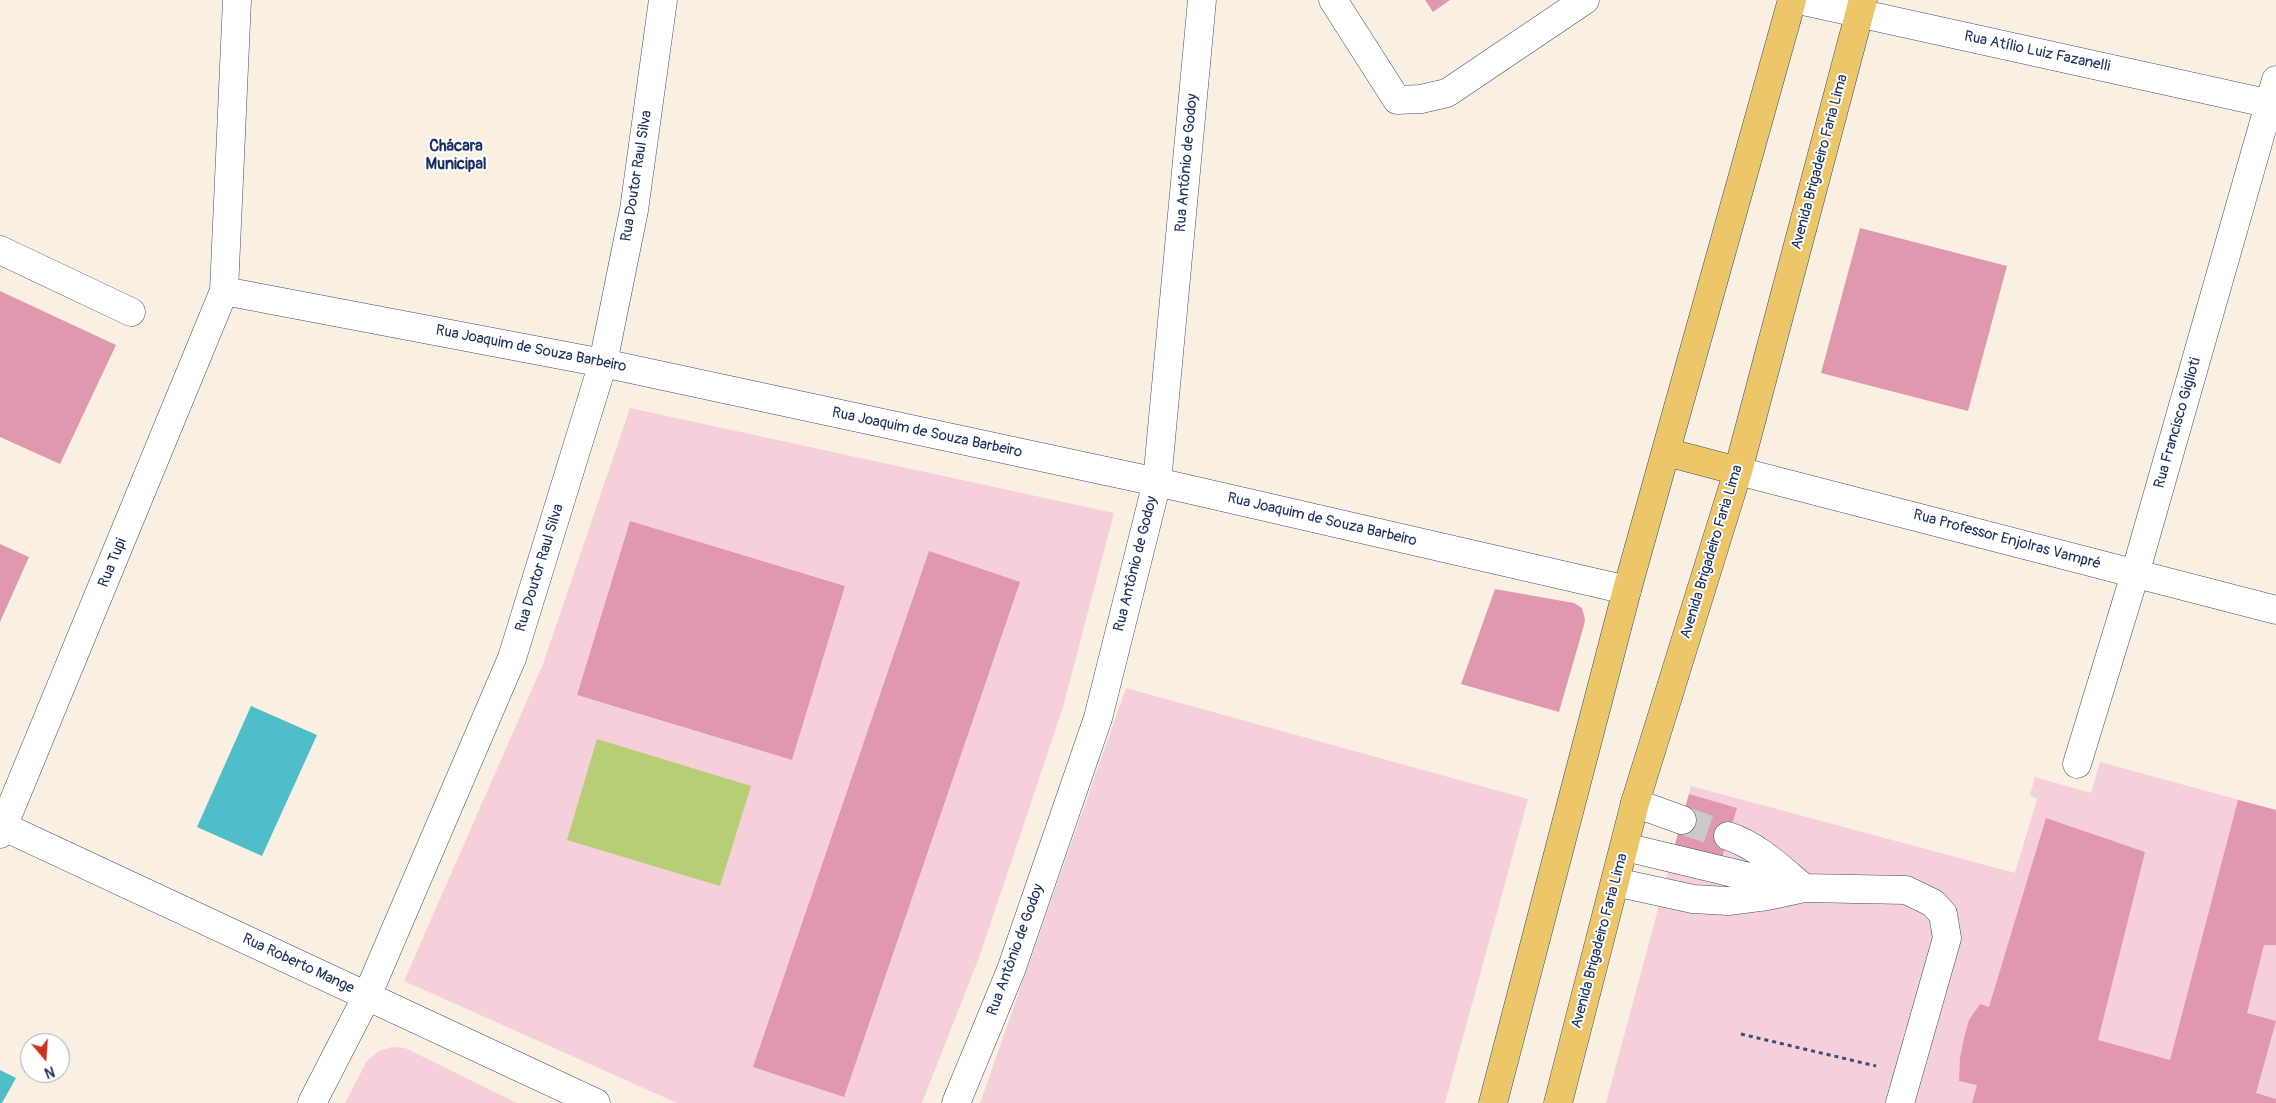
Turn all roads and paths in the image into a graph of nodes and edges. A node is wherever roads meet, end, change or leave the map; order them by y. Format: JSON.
{"nodes":[{"id":1,"x":237,"y":0,"type":"edge"},
{"id":2,"x":663,"y":0,"type":"edge"},
{"id":3,"x":1202,"y":0,"type":"edge"},
{"id":4,"x":1333,"y":0,"type":"edge"},
{"id":5,"x":1585,"y":0,"type":"edge"},
{"id":6,"x":1792,"y":0,"type":"edge"},
{"id":7,"x":1799,"y":0,"type":"edge"},
{"id":8,"x":1861,"y":7,"type":"edge"},
{"id":9,"x":2274,"y":96,"type":"edge"},
{"id":10,"x":0,"y":250,"type":"edge"},
{"id":11,"x":224,"y":291,"type":"junction"},
{"id":12,"x":131,"y":312,"type":"dead end"},
{"id":13,"x":603,"y":363,"type":"junction"},
{"id":14,"x":1666,"y":452,"type":"junction"},
{"id":15,"x":1738,"y":471,"type":"junction"},
{"id":16,"x":1157,"y":482,"type":"junction"},
{"id":17,"x":2135,"y":574,"type":"junction"},
{"id":18,"x":1627,"y":590,"type":"junction"},
{"id":19,"x":2276,"y":610,"type":"edge"},
{"id":20,"x":2077,"y":764,"type":"dead end"},
{"id":21,"x":1635,"y":803,"type":"junction"},
{"id":22,"x":1682,"y":820,"type":"tunnel mouth"},
{"id":23,"x":1,"y":828,"type":"edge"},
{"id":24,"x":1728,"y":836,"type":"tunnel mouth"},
{"id":25,"x":1625,"y":847,"type":"junction"},
{"id":26,"x":1614,"y":882,"type":"junction"},
{"id":27,"x":1804,"y":888,"type":"junction"},
{"id":28,"x":1767,"y":896,"type":"junction"},
{"id":29,"x":367,"y":996,"type":"junction"},
{"id":30,"x":1741,"y":1034,"type":"dead end"},
{"id":31,"x":1908,"y":1074,"type":"junction"},
{"id":32,"x":312,"y":1103,"type":"edge"},
{"id":33,"x":596,"y":1103,"type":"edge"},
{"id":34,"x":956,"y":1103,"type":"edge"},
{"id":35,"x":1493,"y":1103,"type":"edge"},
{"id":36,"x":1558,"y":1103,"type":"edge"},
{"id":37,"x":1900,"y":1103,"type":"edge"}],
"edges":[{"from":1,"to":11,"type":"street","name":"Rua Tupi"},
{"from":2,"to":13,"type":"street","name":"Rua Doutor Raul Silva"},
{"from":3,"to":16,"type":"street","name":"Rua Antônio de Godoy"},
{"from":4,"to":5,"type":"street"},
{"from":6,"to":14,"type":"main road"},
{"from":7,"to":8,"type":"street","name":"Rua Atílio Luiz Fazanelli"},
{"from":8,"to":9,"type":"street","name":"Rua Atílio Luiz Fazanelli"},
{"from":8,"to":15,"type":"main road","name":"Avenida Brigadeiro Faria Lima"},
{"from":9,"to":17,"type":"street","name":"Rua Francisco Giglioti"},
{"from":10,"to":12,"type":"street"},
{"from":11,"to":13,"type":"street","name":"Rua Joaquim de Souza Barbeiro"},
{"from":11,"to":23,"type":"street","name":"Rua Tupi"},
{"from":13,"to":16,"type":"street","name":"Rua Joaquim de Souza Barbeiro"},
{"from":13,"to":29,"type":"street","name":"Rua Doutor Raul Silva"},
{"from":14,"to":15,"type":"main road"},
{"from":14,"to":18,"type":"main road"},
{"from":15,"to":17,"type":"street","name":"Rua Professor Enjolras Vampré"},
{"from":15,"to":21,"type":"main road","name":"Avenida Brigadeiro Faria Lima"},
{"from":16,"to":18,"type":"street","name":"Rua Joaquim de Souza Barbeiro"},
{"from":16,"to":34,"type":"street","name":"Rua Antônio de Godoy"},
{"from":17,"to":19,"type":"street","name":"Rua Professor Enjolras Vampré"},
{"from":17,"to":20,"type":"street","name":"Rua Francisco Giglioti"},
{"from":18,"to":35,"type":"main road"},
{"from":21,"to":22,"type":"street"},
{"from":21,"to":25,"type":"main road","name":"Avenida Brigadeiro Faria Lima"},
{"from":23,"to":29,"type":"street","name":"Rua Roberto Mange"},
{"from":24,"to":27,"type":"street"},
{"from":25,"to":26,"type":"main road","name":"Avenida Brigadeiro Faria Lima"},
{"from":25,"to":28,"type":"street"},
{"from":26,"to":28,"type":"street"},
{"from":26,"to":36,"type":"main road","name":"Avenida Brigadeiro Faria Lima"},
{"from":27,"to":28,"type":"street"},
{"from":27,"to":31,"type":"street"},
{"from":29,"to":32,"type":"street","name":"Rua Doutor Raul Silva"},
{"from":29,"to":33,"type":"street","name":"Rua Roberto Mange"},
{"from":30,"to":31,"type":"path"},
{"from":31,"to":37,"type":"street"}]}
